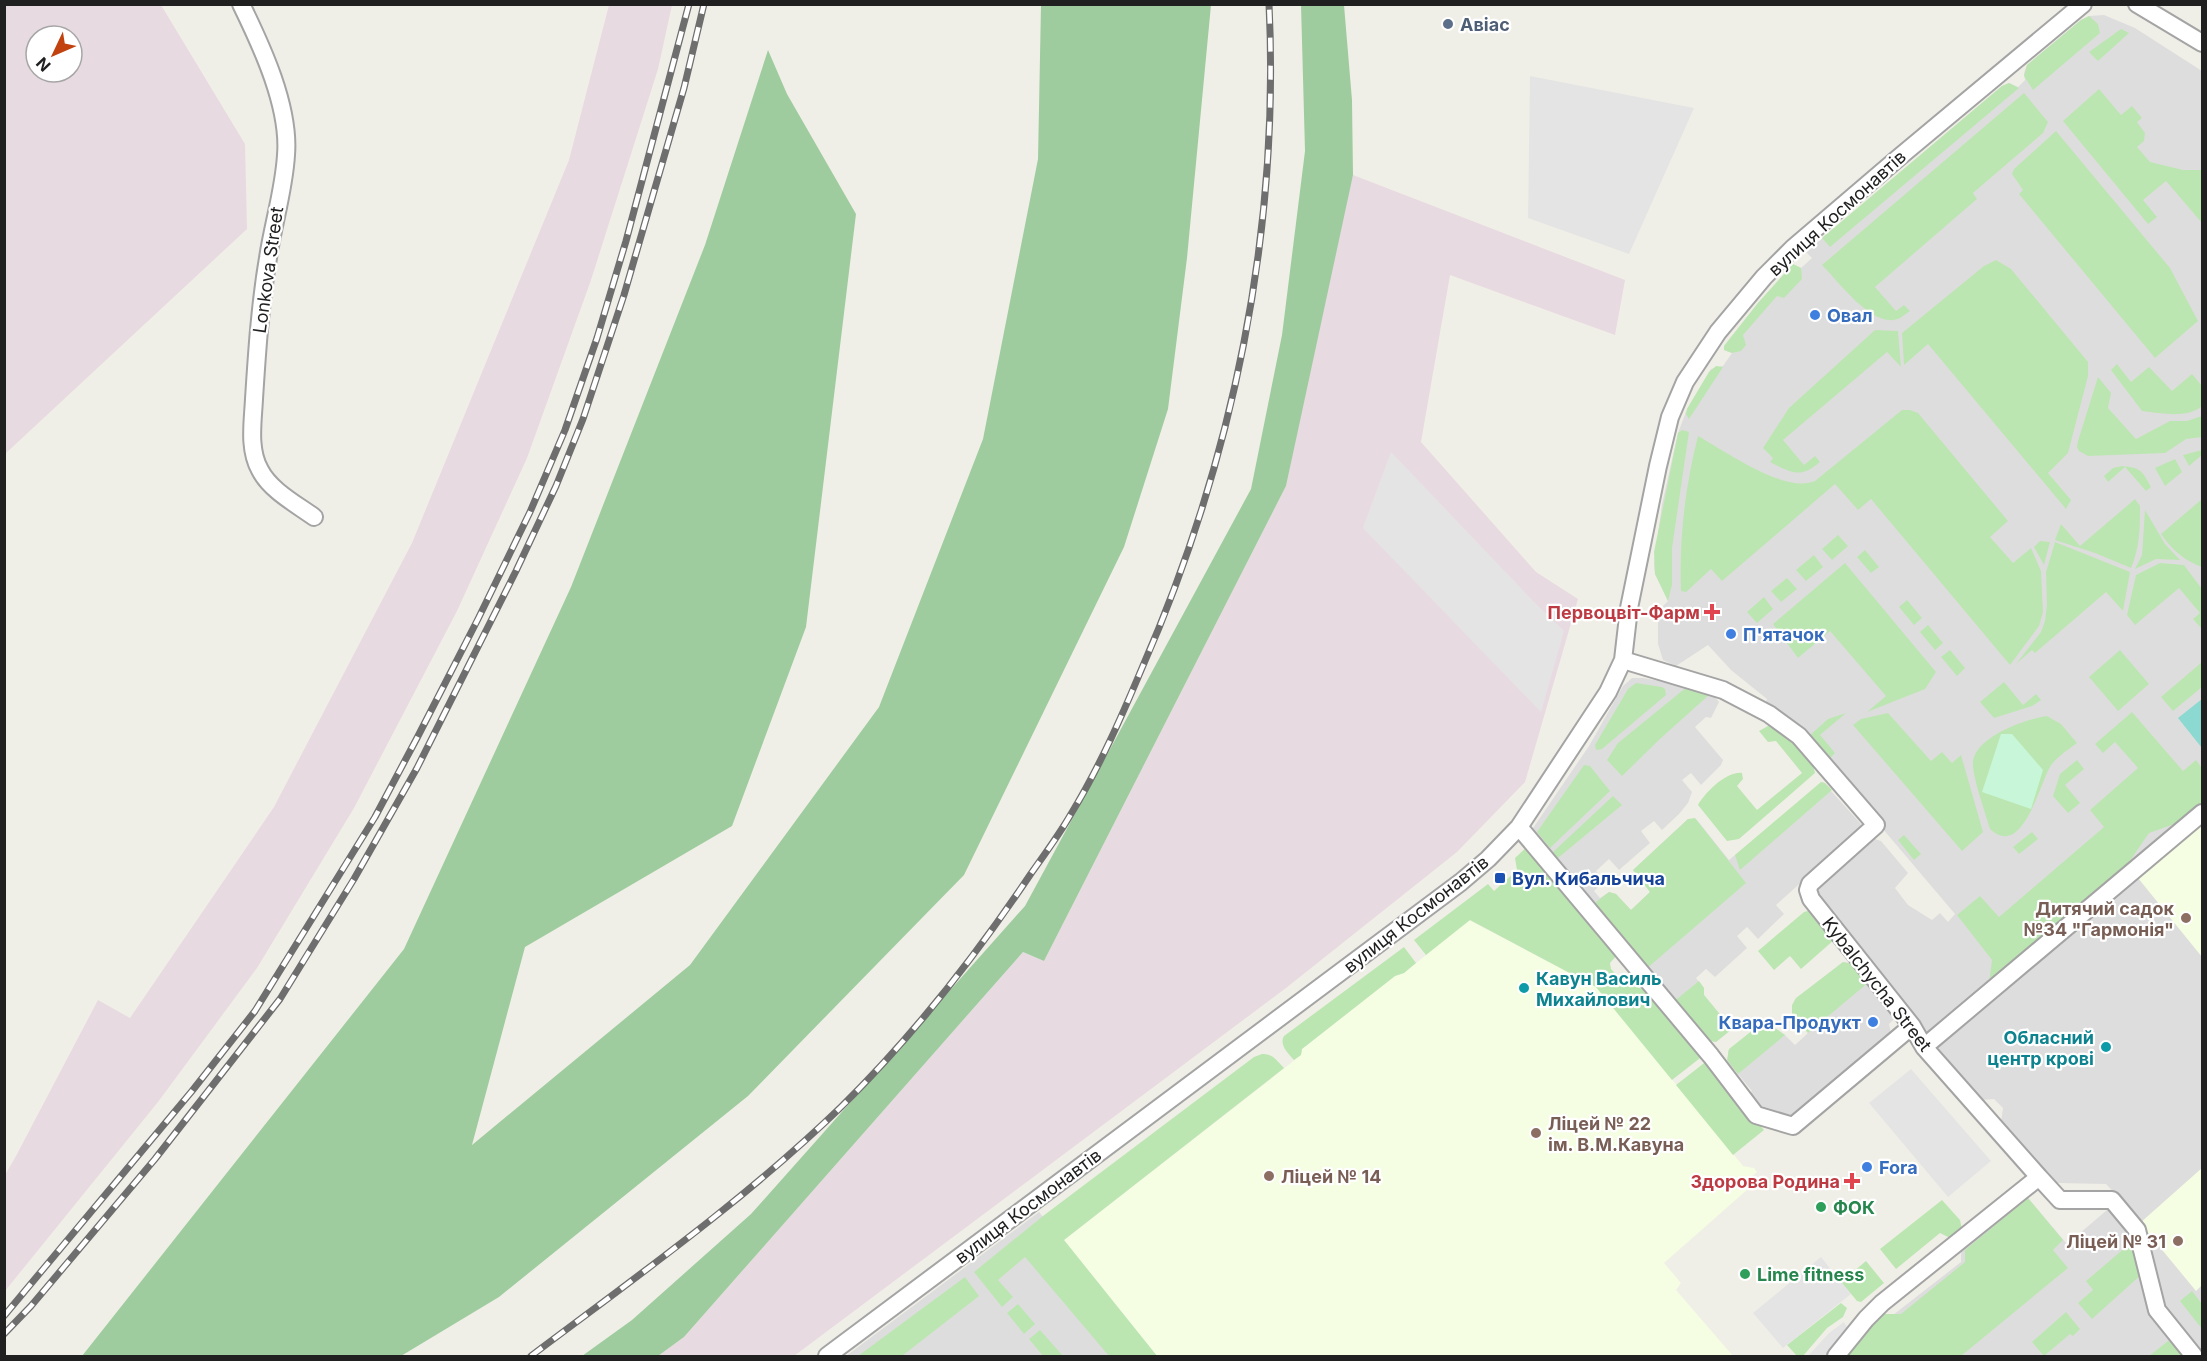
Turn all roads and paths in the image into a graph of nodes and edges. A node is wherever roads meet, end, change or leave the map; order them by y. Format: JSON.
{"nodes":[{"id":1,"x":241,"y":4,"type":"edge"},
{"id":2,"x":2083,"y":4,"type":"edge"},
{"id":3,"x":2137,"y":4,"type":"edge"},
{"id":4,"x":2202,"y":43,"type":"edge"},
{"id":5,"x":314,"y":517,"type":"dead end"},
{"id":6,"x":1623,"y":660,"type":"junction"},
{"id":7,"x":2202,"y":813,"type":"edge"},
{"id":8,"x":1519,"y":826,"type":"junction"},
{"id":9,"x":1912,"y":1026,"type":"junction"},
{"id":10,"x":1924,"y":1047,"type":"junction"},
{"id":11,"x":2039,"y":1177,"type":"junction"},
{"id":12,"x":827,"y":1356,"type":"edge"},
{"id":13,"x":1836,"y":1356,"type":"edge"},
{"id":14,"x":2194,"y":1356,"type":"edge"}],
"edges":[{"from":1,"to":5,"type":"street","name":"Lonkova Street"},
{"from":2,"to":6,"type":"street","name":"вулиця Космонавтів"},
{"from":3,"to":4,"type":"street"},
{"from":6,"to":8,"type":"street","name":"вулиця Космонавтів"},
{"from":6,"to":9,"type":"street","name":"Kybalchycha Street"},
{"from":7,"to":10,"type":"street"},
{"from":8,"to":9,"type":"street"},
{"from":8,"to":12,"type":"street","name":"вулиця Космонавтів"},
{"from":9,"to":10,"type":"street","name":"Kybalchycha Street"},
{"from":10,"to":11,"type":"street","name":"Kybalchycha Street"},
{"from":11,"to":13,"type":"street"},
{"from":11,"to":14,"type":"street","name":"Kybalchycha Street"}]}
